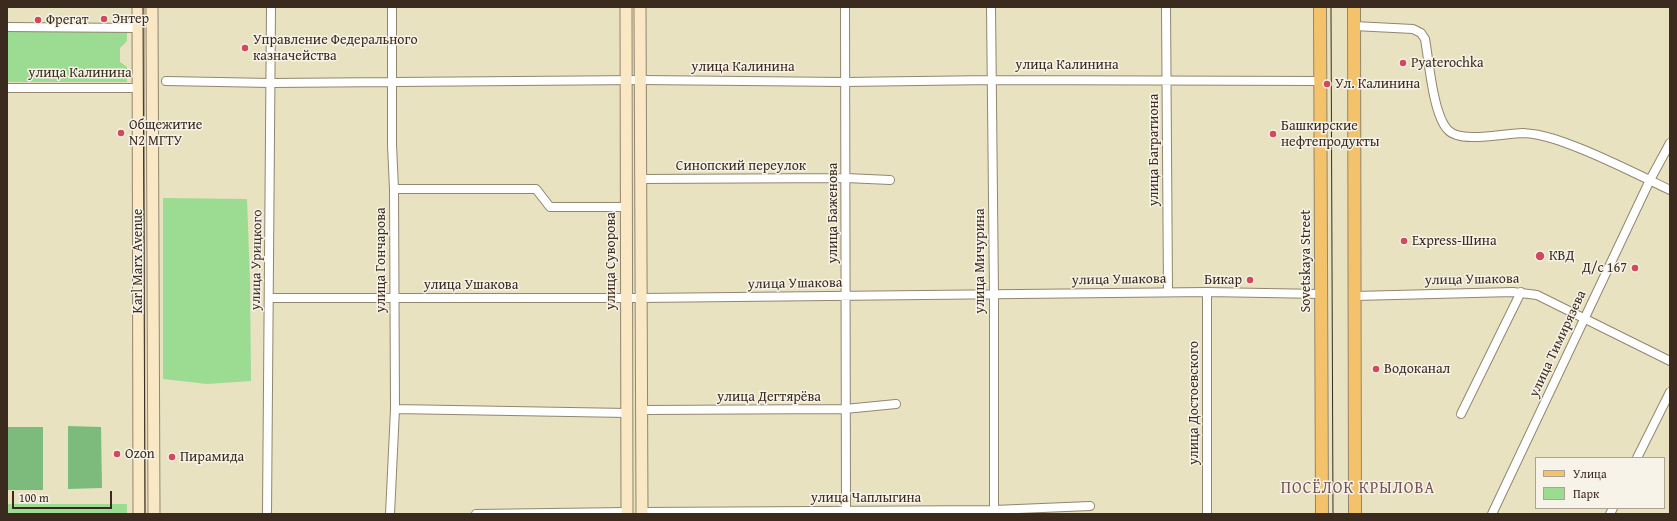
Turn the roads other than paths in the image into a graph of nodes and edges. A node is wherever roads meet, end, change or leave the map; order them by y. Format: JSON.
{"nodes":[{"id":1,"x":138,"y":7,"type":"edge"},
{"id":2,"x":152,"y":7,"type":"edge"},
{"id":3,"x":272,"y":7,"type":"edge"},
{"id":4,"x":392,"y":7,"type":"edge"},
{"id":5,"x":626,"y":7,"type":"edge"},
{"id":6,"x":640,"y":7,"type":"edge"},
{"id":7,"x":845,"y":7,"type":"edge"},
{"id":8,"x":991,"y":7,"type":"edge"},
{"id":9,"x":1166,"y":7,"type":"edge"},
{"id":10,"x":1320,"y":7,"type":"edge"},
{"id":11,"x":1354,"y":7,"type":"edge"},
{"id":12,"x":1354,"y":26,"type":"junction"},
{"id":13,"x":7,"y":27,"type":"edge"},
{"id":14,"x":138,"y":28,"type":"junction"},
{"id":15,"x":627,"y":80,"type":"junction"},
{"id":16,"x":641,"y":80,"type":"junction"},
{"id":17,"x":991,"y":80,"type":"junction"},
{"id":18,"x":166,"y":81,"type":"dead end"},
{"id":19,"x":392,"y":81,"type":"junction"},
{"id":20,"x":1167,"y":81,"type":"junction"},
{"id":21,"x":1320,"y":81,"type":"junction"},
{"id":22,"x":845,"y":82,"type":"junction"},
{"id":23,"x":271,"y":83,"type":"junction"},
{"id":24,"x":7,"y":88,"type":"edge"},
{"id":25,"x":138,"y":88,"type":"junction"},
{"id":26,"x":153,"y":88,"type":"junction"},
{"id":27,"x":1670,"y":143,"type":"edge"},
{"id":28,"x":846,"y":178,"type":"junction"},
{"id":29,"x":641,"y":179,"type":"junction"},
{"id":30,"x":890,"y":180,"type":"dead end"},
{"id":31,"x":1650,"y":180,"type":"junction"},
{"id":32,"x":394,"y":189,"type":"junction"},
{"id":33,"x":1670,"y":190,"type":"edge"},
{"id":34,"x":626,"y":207,"type":"junction"},
{"id":35,"x":1168,"y":292,"type":"junction"},
{"id":36,"x":1207,"y":292,"type":"junction"},
{"id":37,"x":1521,"y":292,"type":"junction"},
{"id":38,"x":994,"y":294,"type":"junction"},
{"id":39,"x":1322,"y":294,"type":"junction"},
{"id":40,"x":846,"y":296,"type":"junction"},
{"id":41,"x":1355,"y":296,"type":"junction"},
{"id":42,"x":269,"y":298,"type":"junction"},
{"id":43,"x":394,"y":298,"type":"junction"},
{"id":44,"x":627,"y":298,"type":"junction"},
{"id":45,"x":641,"y":298,"type":"junction"},
{"id":46,"x":1584,"y":318,"type":"junction"},
{"id":47,"x":1670,"y":361,"type":"edge"},
{"id":48,"x":1670,"y":392,"type":"edge"},
{"id":49,"x":896,"y":404,"type":"dead end"},
{"id":50,"x":395,"y":409,"type":"junction"},
{"id":51,"x":641,"y":410,"type":"junction"},
{"id":52,"x":846,"y":410,"type":"junction"},
{"id":53,"x":627,"y":413,"type":"junction"},
{"id":54,"x":1461,"y":414,"type":"dead end"},
{"id":55,"x":1638,"y":457,"type":"edge"},
{"id":56,"x":1090,"y":506,"type":"dead end"},
{"id":57,"x":994,"y":512,"type":"edge"},
{"id":58,"x":627,"y":513,"type":"edge"},
{"id":59,"x":642,"y":513,"type":"edge"},
{"id":60,"x":846,"y":513,"type":"edge"},
{"id":61,"x":1494,"y":513,"type":"edge"},
{"id":62,"x":139,"y":514,"type":"edge"},
{"id":63,"x":154,"y":514,"type":"edge"},
{"id":64,"x":267,"y":514,"type":"edge"},
{"id":65,"x":390,"y":514,"type":"edge"},
{"id":66,"x":476,"y":514,"type":"edge"},
{"id":67,"x":1207,"y":514,"type":"edge"},
{"id":68,"x":1322,"y":514,"type":"edge"},
{"id":69,"x":1355,"y":514,"type":"edge"}],
"edges":[{"from":1,"to":14,"type":"main road","name":"Karl Marx Avenue"},
{"from":2,"to":26,"type":"main road","name":"Karl Marx Avenue"},
{"from":3,"to":23,"type":"street","name":"улица Урицкого"},
{"from":4,"to":19,"type":"street","name":"улица Гончарова"},
{"from":5,"to":15,"type":"main road","name":"улица Суворова"},
{"from":6,"to":16,"type":"main road"},
{"from":7,"to":22,"type":"street","name":"улица Баженова"},
{"from":8,"to":17,"type":"street","name":"улица Мичурина"},
{"from":9,"to":20,"type":"street","name":"улица Багратиона"},
{"from":10,"to":21,"type":"main road","name":"Sovetskaya Street"},
{"from":11,"to":12,"type":"main road"},
{"from":12,"to":31,"type":"street"},
{"from":12,"to":41,"type":"main road"},
{"from":13,"to":14,"type":"street"},
{"from":14,"to":25,"type":"main road","name":"Karl Marx Avenue"},
{"from":15,"to":16,"type":"street","name":"улица Калинина"},
{"from":15,"to":19,"type":"street","name":"улица Калинина"},
{"from":15,"to":34,"type":"main road","name":"улица Суворова"},
{"from":16,"to":22,"type":"street","name":"улица Калинина"},
{"from":16,"to":29,"type":"main road"},
{"from":17,"to":20,"type":"street","name":"улица Калинина"},
{"from":17,"to":22,"type":"street","name":"улица Калинина"},
{"from":17,"to":38,"type":"street","name":"улица Мичурина"},
{"from":18,"to":23,"type":"street","name":"улица Калинина"},
{"from":19,"to":23,"type":"street","name":"улица Калинина"},
{"from":19,"to":32,"type":"street","name":"улица Гончарова"},
{"from":20,"to":21,"type":"street","name":"улица Калинина"},
{"from":20,"to":35,"type":"street","name":"улица Багратиона"},
{"from":21,"to":39,"type":"main road","name":"Sovetskaya Street"},
{"from":22,"to":28,"type":"street","name":"улица Баженова"},
{"from":23,"to":42,"type":"street","name":"улица Урицкого"},
{"from":24,"to":25,"type":"street","name":"улица Калинина"},
{"from":25,"to":26,"type":"main road","name":"улица Калинина"},
{"from":25,"to":62,"type":"main road","name":"Karl Marx Avenue"},
{"from":26,"to":63,"type":"main road","name":"Karl Marx Avenue"},
{"from":27,"to":31,"type":"street","name":"улица Тимирязева"},
{"from":28,"to":29,"type":"street","name":"Синопский переулок"},
{"from":28,"to":30,"type":"street","name":"Синопский переулок"},
{"from":28,"to":40,"type":"street","name":"улица Баженова"},
{"from":29,"to":45,"type":"main road"},
{"from":31,"to":33,"type":"street"},
{"from":31,"to":46,"type":"street","name":"улица Тимирязева"},
{"from":32,"to":34,"type":"street"},
{"from":32,"to":43,"type":"street","name":"улица Гончарова"},
{"from":34,"to":44,"type":"main road","name":"улица Суворова"},
{"from":35,"to":36,"type":"street","name":"улица Ушакова"},
{"from":35,"to":38,"type":"street","name":"улица Ушакова"},
{"from":36,"to":39,"type":"street","name":"улица Ушакова"},
{"from":36,"to":67,"type":"street","name":"улица Достоевского"},
{"from":37,"to":41,"type":"street","name":"улица Ушакова"},
{"from":37,"to":46,"type":"street","name":"улица Ушакова"},
{"from":37,"to":54,"type":"street"},
{"from":38,"to":40,"type":"street","name":"улица Ушакова"},
{"from":38,"to":57,"type":"street","name":"улица Мичурина"},
{"from":39,"to":68,"type":"main road","name":"Sovetskaya Street"},
{"from":40,"to":45,"type":"street","name":"улица Ушакова"},
{"from":40,"to":52,"type":"street","name":"улица Баженова"},
{"from":41,"to":69,"type":"main road"},
{"from":42,"to":43,"type":"street","name":"улица Ушакова"},
{"from":42,"to":64,"type":"street","name":"улица Урицкого"},
{"from":43,"to":44,"type":"street","name":"улица Ушакова"},
{"from":43,"to":50,"type":"street","name":"улица Гончарова"},
{"from":44,"to":45,"type":"street","name":"улица Ушакова"},
{"from":44,"to":53,"type":"main road","name":"улица Суворова"},
{"from":45,"to":51,"type":"main road"},
{"from":46,"to":47,"type":"street","name":"улица Ушакова"},
{"from":46,"to":61,"type":"street","name":"улица Тимирязева"},
{"from":48,"to":55,"type":"street"},
{"from":49,"to":52,"type":"street","name":"улица Дегтярёва"},
{"from":50,"to":53,"type":"street"},
{"from":50,"to":65,"type":"street","name":"улица Гончарова"},
{"from":51,"to":52,"type":"street","name":"улица Дегтярёва"},
{"from":51,"to":59,"type":"main road"},
{"from":52,"to":60,"type":"street","name":"улица Баженова"},
{"from":53,"to":58,"type":"main road","name":"улица Суворова"},
{"from":56,"to":57,"type":"street","name":"улица Чаплыгина"},
{"from":57,"to":60,"type":"street","name":"улица Чаплыгина"},
{"from":58,"to":66,"type":"street"},
{"from":59,"to":60,"type":"street","name":"улица Чаплыгина"}]}
